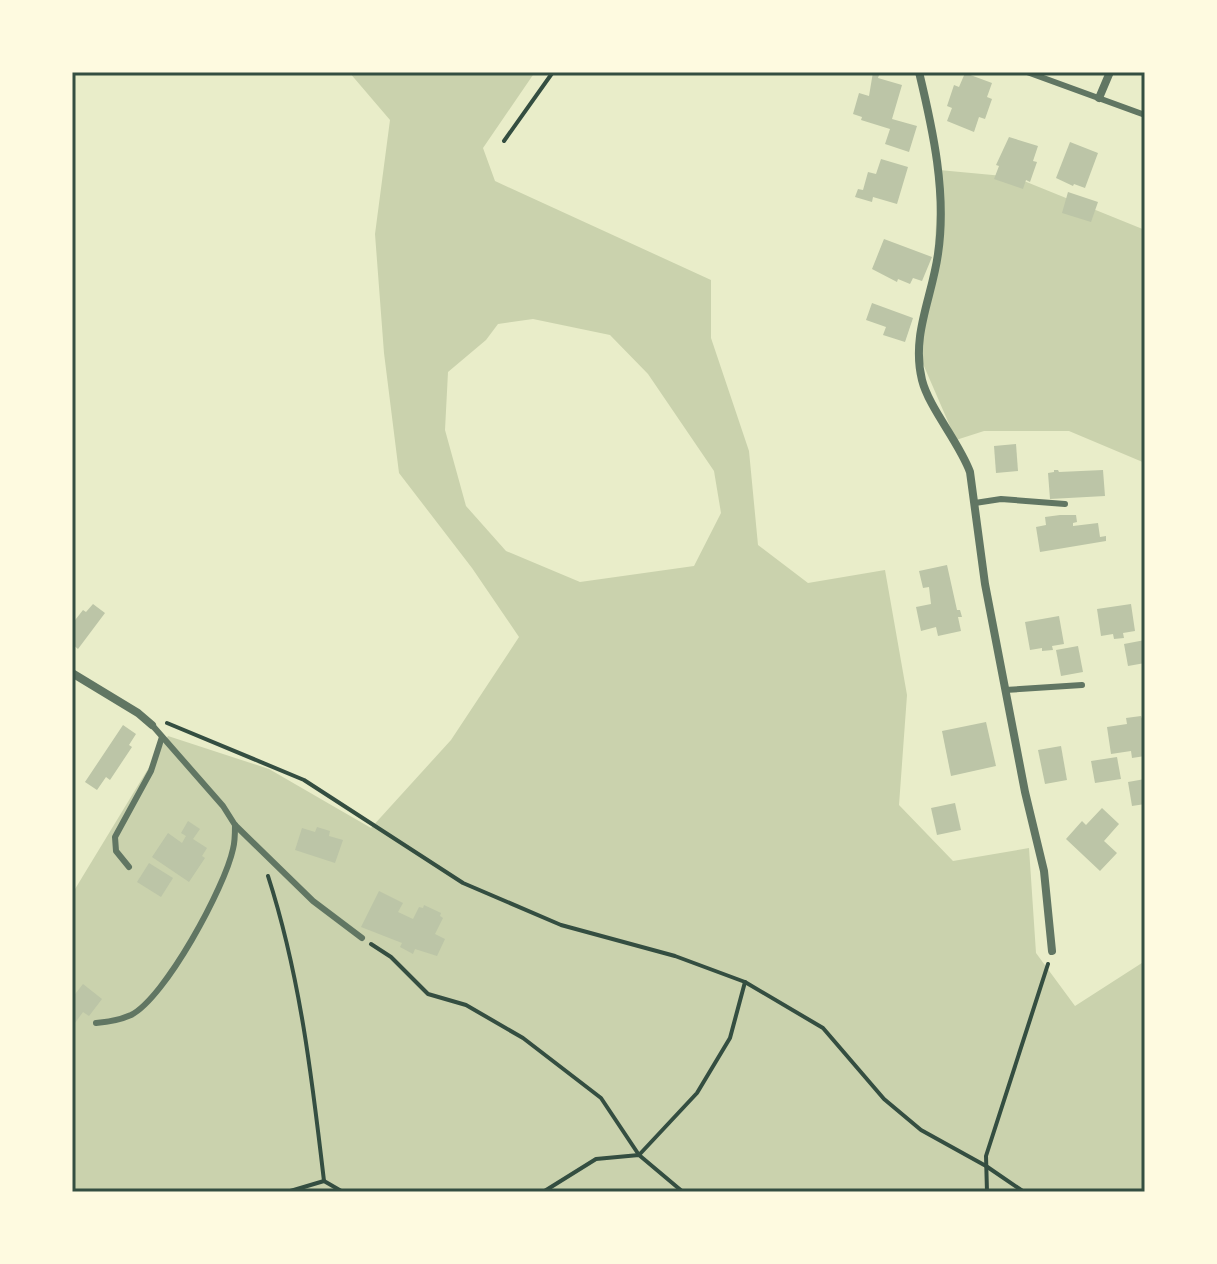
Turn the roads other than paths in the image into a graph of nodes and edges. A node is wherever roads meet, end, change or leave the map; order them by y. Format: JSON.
{"nodes":[{"id":1,"x":919,"y":72,"type":"edge"},
{"id":2,"x":1027,"y":72,"type":"edge"},
{"id":3,"x":1110,"y":72,"type":"edge"},
{"id":4,"x":1099,"y":98,"type":"junction"},
{"id":5,"x":1145,"y":115,"type":"edge"},
{"id":6,"x":975,"y":503,"type":"junction"},
{"id":7,"x":1065,"y":504,"type":"dead end"},
{"id":8,"x":72,"y":673,"type":"edge"},
{"id":9,"x":1082,"y":685,"type":"dead end"},
{"id":10,"x":1005,"y":690,"type":"junction"},
{"id":11,"x":152,"y":725,"type":"joint"},
{"id":12,"x":162,"y":737,"type":"junction"},
{"id":13,"x":235,"y":825,"type":"junction"},
{"id":14,"x":129,"y":867,"type":"dead end"},
{"id":15,"x":362,"y":938,"type":"road end"},
{"id":16,"x":1052,"y":951,"type":"road end"},
{"id":17,"x":96,"y":1023,"type":"dead end"}],
"edges":[{"from":1,"to":6,"type":"street"},
{"from":2,"to":4,"type":"lane"},
{"from":3,"to":4,"type":"street"},
{"from":4,"to":5,"type":"lane"},
{"from":6,"to":7,"type":"lane"},
{"from":6,"to":10,"type":"street"},
{"from":8,"to":11,"type":"street"},
{"from":9,"to":10,"type":"lane"},
{"from":10,"to":16,"type":"street"},
{"from":11,"to":12,"type":"lane"},
{"from":12,"to":13,"type":"lane"},
{"from":12,"to":14,"type":"lane"},
{"from":13,"to":15,"type":"lane"},
{"from":13,"to":17,"type":"lane"}]}
